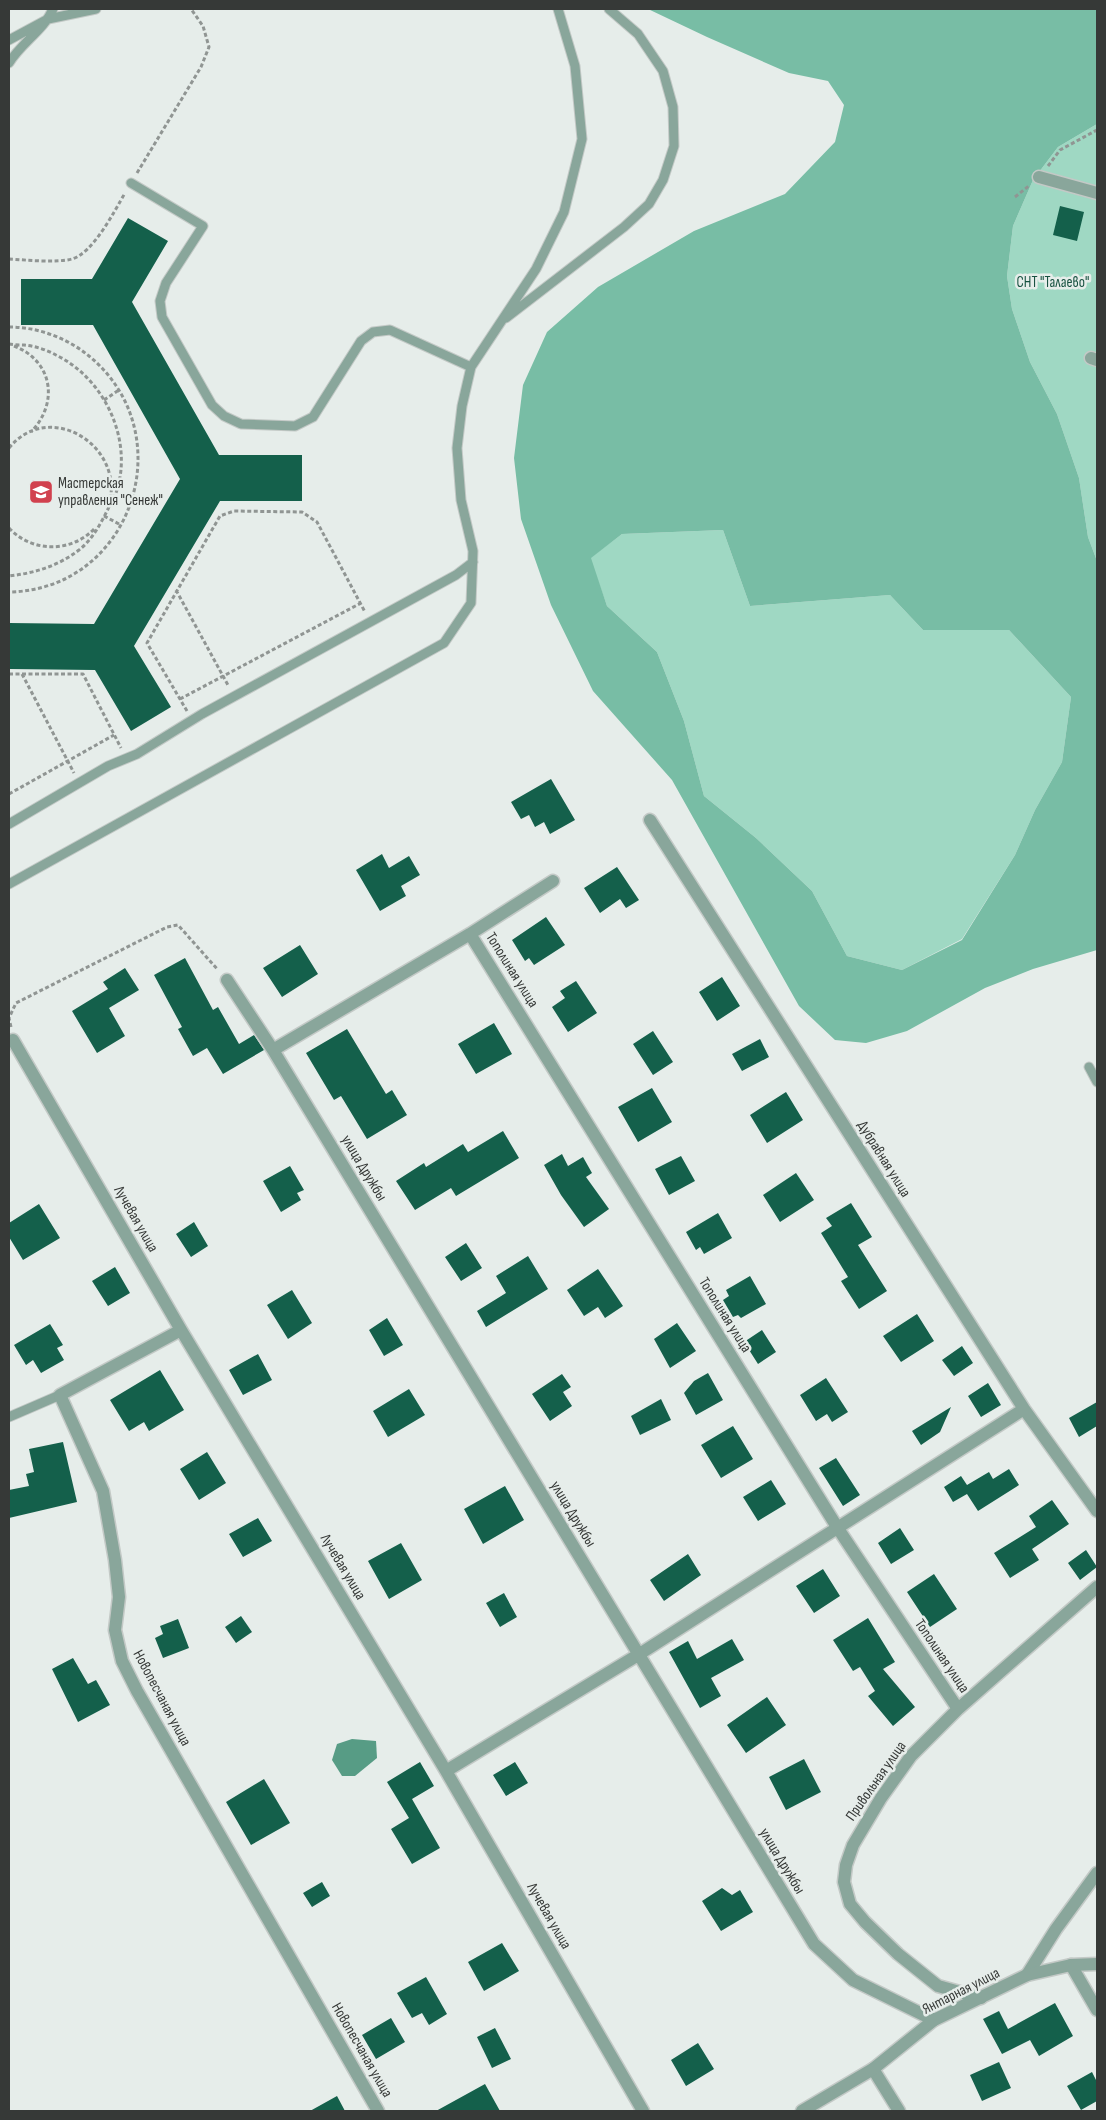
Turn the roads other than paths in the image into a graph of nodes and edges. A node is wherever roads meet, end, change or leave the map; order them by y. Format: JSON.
{"nodes":[{"id":1,"x":53,"y":9,"type":"edge"},
{"id":2,"x":96,"y":9,"type":"edge"},
{"id":3,"x":558,"y":9,"type":"edge"},
{"id":4,"x":609,"y":9,"type":"edge"},
{"id":5,"x":48,"y":19,"type":"junction"},
{"id":6,"x":9,"y":40,"type":"edge"},
{"id":7,"x":9,"y":63,"type":"edge"},
{"id":8,"x":1039,"y":177,"type":"road end"},
{"id":9,"x":131,"y":183,"type":"road end"},
{"id":10,"x":1097,"y":193,"type":"edge"},
{"id":11,"x":500,"y":323,"type":"junction"},
{"id":12,"x":471,"y":367,"type":"junction"},
{"id":13,"x":473,"y":562,"type":"junction"},
{"id":14,"x":650,"y":820,"type":"dead end"},
{"id":15,"x":9,"y":824,"type":"edge"},
{"id":16,"x":553,"y":881,"type":"dead end"},
{"id":17,"x":9,"y":884,"type":"edge"},
{"id":18,"x":470,"y":934,"type":"junction"},
{"id":19,"x":227,"y":980,"type":"road end"},
{"id":20,"x":13,"y":1040,"type":"road end"},
{"id":21,"x":274,"y":1050,"type":"junction"},
{"id":22,"x":1089,"y":1067,"type":"dead end"},
{"id":23,"x":1097,"y":1082,"type":"edge"},
{"id":24,"x":181,"y":1330,"type":"junction"},
{"id":25,"x":60,"y":1395,"type":"junction"},
{"id":26,"x":1024,"y":1409,"type":"junction"},
{"id":27,"x":9,"y":1417,"type":"edge"},
{"id":28,"x":1097,"y":1511,"type":"edge"},
{"id":29,"x":837,"y":1527,"type":"junction"},
{"id":30,"x":1097,"y":1587,"type":"edge"},
{"id":31,"x":638,"y":1654,"type":"junction"},
{"id":32,"x":958,"y":1709,"type":"junction"},
{"id":33,"x":446,"y":1771,"type":"junction"},
{"id":34,"x":1097,"y":1873,"type":"edge"},
{"id":35,"x":1097,"y":1964,"type":"edge"},
{"id":36,"x":1071,"y":1965,"type":"junction"},
{"id":37,"x":1027,"y":1975,"type":"junction"},
{"id":38,"x":981,"y":1998,"type":"junction"},
{"id":39,"x":1097,"y":2010,"type":"edge"},
{"id":40,"x":934,"y":2020,"type":"junction"},
{"id":41,"x":874,"y":2069,"type":"junction"},
{"id":42,"x":378,"y":2111,"type":"edge"},
{"id":43,"x":643,"y":2111,"type":"edge"},
{"id":44,"x":802,"y":2111,"type":"edge"},
{"id":45,"x":899,"y":2111,"type":"edge"}],
"edges":[{"from":1,"to":5,"type":"lane"},
{"from":2,"to":5,"type":"lane"},
{"from":3,"to":11,"type":"lane"},
{"from":4,"to":11,"type":"lane"},
{"from":5,"to":6,"type":"lane"},
{"from":5,"to":7,"type":"lane"},
{"from":8,"to":10,"type":"street"},
{"from":9,"to":12,"type":"lane"},
{"from":11,"to":12,"type":"lane"},
{"from":12,"to":13,"type":"lane"},
{"from":13,"to":15,"type":"lane"},
{"from":13,"to":17,"type":"lane"},
{"from":14,"to":26,"type":"street","name":"Дубравная улица"},
{"from":16,"to":18,"type":"street"},
{"from":18,"to":21,"type":"street"},
{"from":18,"to":29,"type":"street","name":"Тополиная улица"},
{"from":19,"to":21,"type":"street","name":"улица Дружбы"},
{"from":20,"to":24,"type":"street","name":"Лучевая улица"},
{"from":21,"to":31,"type":"street","name":"улица Дружбы"},
{"from":22,"to":23,"type":"lane"},
{"from":24,"to":25,"type":"street"},
{"from":24,"to":33,"type":"street","name":"Лучевая улица"},
{"from":25,"to":27,"type":"lane"},
{"from":25,"to":42,"type":"street","name":"Новопесчаная улица"},
{"from":26,"to":28,"type":"street","name":"Дубравная улица"},
{"from":26,"to":29,"type":"street"},
{"from":29,"to":31,"type":"street"},
{"from":29,"to":32,"type":"street","name":"Тополиная улица"},
{"from":30,"to":32,"type":"street","name":"Привольная улица"},
{"from":31,"to":33,"type":"street"},
{"from":31,"to":40,"type":"street","name":"улица Дружбы"},
{"from":32,"to":38,"type":"street","name":"Привольная улица"},
{"from":33,"to":43,"type":"street","name":"Лучевая улица"},
{"from":34,"to":37,"type":"street"},
{"from":35,"to":36,"type":"street","name":"Янтарная улица"},
{"from":36,"to":37,"type":"street","name":"Янтарная улица"},
{"from":36,"to":39,"type":"street"},
{"from":37,"to":38,"type":"street","name":"Янтарная улица"},
{"from":38,"to":40,"type":"street","name":"Янтарная улица"},
{"from":40,"to":41,"type":"street","name":"Янтарная улица"},
{"from":41,"to":44,"type":"street","name":"Янтарная улица"},
{"from":41,"to":45,"type":"street"}]}
